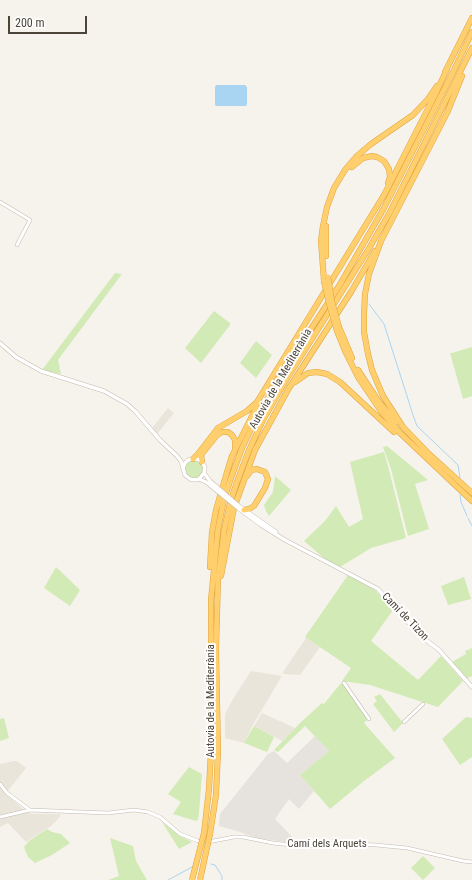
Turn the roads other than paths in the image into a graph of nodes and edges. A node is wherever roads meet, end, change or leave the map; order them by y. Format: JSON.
{"nodes":[{"id":1,"x":472,"y":18,"type":"edge"},
{"id":2,"x":472,"y":32,"type":"edge"},
{"id":3,"x":472,"y":48,"type":"edge"},
{"id":4,"x":466,"y":61,"type":"junction"},
{"id":5,"x":447,"y":70,"type":"junction"},
{"id":6,"x":381,"y":198,"type":"junction"},
{"id":7,"x":0,"y":202,"type":"edge"},
{"id":8,"x":381,"y":241,"type":"junction"},
{"id":9,"x":17,"y":245,"type":"dead end"},
{"id":10,"x":326,"y":279,"type":"junction"},
{"id":11,"x":338,"y":329,"type":"junction"},
{"id":12,"x":0,"y":343,"type":"edge"},
{"id":13,"x":271,"y":378,"type":"junction"},
{"id":14,"x":287,"y":392,"type":"junction"},
{"id":15,"x":430,"y":455,"type":"junction"},
{"id":16,"x":177,"y":456,"type":"junction"},
{"id":17,"x":232,"y":456,"type":"junction"},
{"id":18,"x":190,"y":460,"type":"junction"},
{"id":19,"x":202,"y":462,"type":"junction"},
{"id":20,"x":183,"y":468,"type":"junction"},
{"id":21,"x":204,"y":473,"type":"junction"},
{"id":22,"x":447,"y":478,"type":"junction"},
{"id":23,"x":199,"y":479,"type":"junction"},
{"id":24,"x":243,"y":482,"type":"junction"},
{"id":25,"x":216,"y":489,"type":"junction"},
{"id":26,"x":472,"y":493,"type":"edge"},
{"id":27,"x":472,"y":501,"type":"edge"},
{"id":28,"x":240,"y":508,"type":"junction"},
{"id":29,"x":218,"y":585,"type":"junction"},
{"id":30,"x":211,"y":600,"type":"junction"},
{"id":31,"x":344,"y":683,"type":"dead end"},
{"id":32,"x":472,"y":687,"type":"edge"},
{"id":33,"x":423,"y":704,"type":"dead end"},
{"id":34,"x":369,"y":719,"type":"dead end"},
{"id":35,"x":404,"y":722,"type":"dead end"},
{"id":36,"x":0,"y":784,"type":"edge"},
{"id":37,"x":30,"y":810,"type":"junction"},
{"id":38,"x":0,"y":817,"type":"edge"},
{"id":39,"x":472,"y":862,"type":"edge"},
{"id":40,"x":192,"y":880,"type":"edge"},
{"id":41,"x":200,"y":880,"type":"edge"}],
"edges":[{"from":1,"to":5,"type":"highway"},
{"from":2,"to":30,"type":"highway","name":"Autovia de la Mediterrània"},
{"from":3,"to":4,"type":"highway","name":"Autovia de la Mediterrània"},
{"from":4,"to":8,"type":"highway"},
{"from":4,"to":29,"type":"highway","name":"Autovia de la Mediterrània"},
{"from":5,"to":6,"type":"highway"},
{"from":5,"to":10,"type":"highway"},
{"from":6,"to":10,"type":"highway"},
{"from":6,"to":13,"type":"highway"},
{"from":7,"to":9,"type":"street"},
{"from":8,"to":14,"type":"highway"},
{"from":8,"to":15,"type":"highway"},
{"from":10,"to":11,"type":"highway","bridge":true},
{"from":11,"to":15,"type":"highway"},
{"from":11,"to":22,"type":"highway"},
{"from":12,"to":16,"type":"street"},
{"from":13,"to":17,"type":"highway"},
{"from":13,"to":18,"type":"highway"},
{"from":14,"to":22,"type":"highway"},
{"from":14,"to":24,"type":"highway"},
{"from":15,"to":26,"type":"highway"},
{"from":16,"to":18,"type":"street"},
{"from":16,"to":20,"type":"street"},
{"from":17,"to":19,"type":"highway"},
{"from":17,"to":30,"type":"highway"},
{"from":18,"to":19,"type":"street"},
{"from":18,"to":20,"type":"street"},
{"from":19,"to":21,"type":"street"},
{"from":20,"to":23,"type":"street"},
{"from":21,"to":23,"type":"street"},
{"from":21,"to":25,"type":"street","name":"Camí de Tizon"},
{"from":22,"to":27,"type":"highway"},
{"from":23,"to":25,"type":"street","name":"Camí de Tizon"},
{"from":24,"to":28,"type":"highway"},
{"from":24,"to":29,"type":"highway"},
{"from":25,"to":28,"type":"street","name":"Camí de Tizon","bridge":true},
{"from":28,"to":32,"type":"street","name":"Camí de Tizon"},
{"from":29,"to":41,"type":"highway","name":"Autovia de la Mediterrània","bridge":true},
{"from":30,"to":40,"type":"highway","name":"Autovia de la Mediterrània","bridge":true},
{"from":31,"to":34,"type":"street"},
{"from":33,"to":35,"type":"street"},
{"from":36,"to":37,"type":"street"},
{"from":37,"to":38,"type":"street","name":"Camí dels Arquets"},
{"from":37,"to":39,"type":"street","name":"Camí dels Arquets"}]}
